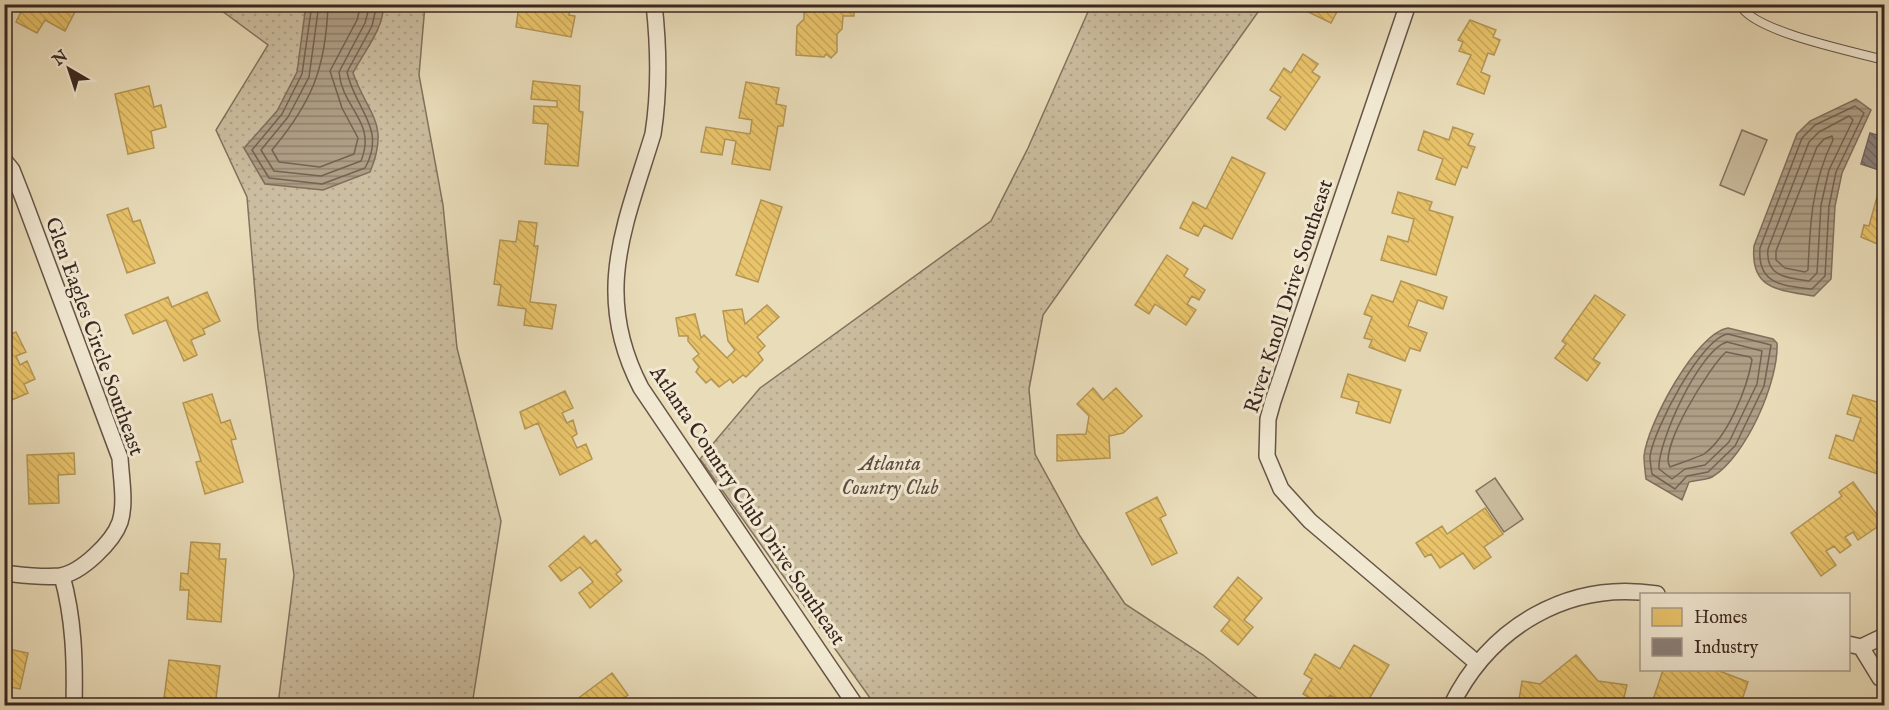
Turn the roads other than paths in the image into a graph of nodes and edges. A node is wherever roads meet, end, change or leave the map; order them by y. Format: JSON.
{"nodes":[{"id":1,"x":654,"y":4,"type":"edge"},
{"id":2,"x":1408,"y":4,"type":"edge"},
{"id":3,"x":1743,"y":4,"type":"edge"},
{"id":4,"x":1884,"y":60,"type":"edge"},
{"id":5,"x":4,"y":160,"type":"edge"},
{"id":6,"x":4,"y":573,"type":"edge"},
{"id":7,"x":62,"y":576,"type":"junction"},
{"id":8,"x":1640,"y":593,"type":"edge"},
{"id":9,"x":1884,"y":636,"type":"edge"},
{"id":10,"x":1855,"y":646,"type":"edge"},
{"id":11,"x":1477,"y":663,"type":"junction"},
{"id":12,"x":1884,"y":680,"type":"edge"},
{"id":13,"x":74,"y":705,"type":"edge"},
{"id":14,"x":856,"y":705,"type":"edge"},
{"id":15,"x":1451,"y":705,"type":"edge"}],
"edges":[{"from":1,"to":14,"type":"street","name":"Atlanta Country Club Drive Southeast"},
{"from":2,"to":11,"type":"street","name":"River Knoll Drive Southeast"},
{"from":3,"to":4,"type":"lane"},
{"from":5,"to":7,"type":"street","name":"Glen Eagles Circle Southeast"},
{"from":6,"to":7,"type":"street"},
{"from":7,"to":13,"type":"street"},
{"from":8,"to":11,"type":"street"},
{"from":9,"to":10,"type":"street"},
{"from":10,"to":12,"type":"street"},
{"from":11,"to":15,"type":"street"}]}
